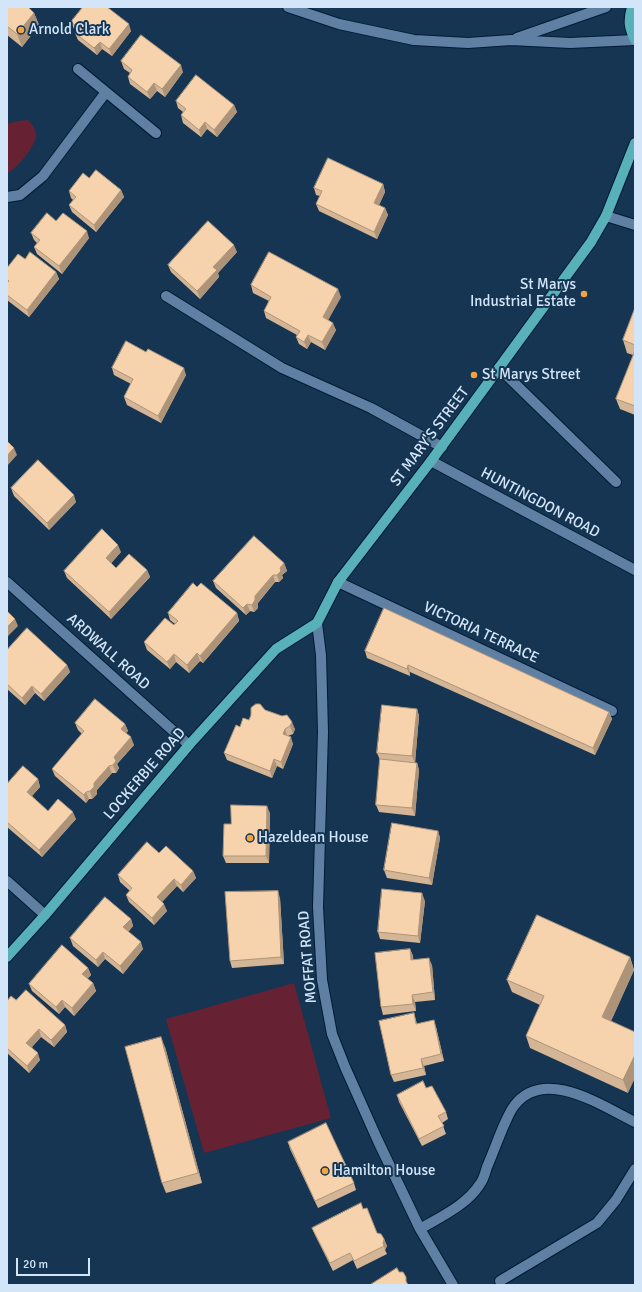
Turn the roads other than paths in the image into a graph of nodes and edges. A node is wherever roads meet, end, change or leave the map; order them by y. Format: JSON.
{"nodes":[{"id":1,"x":288,"y":7,"type":"edge"},
{"id":2,"x":606,"y":7,"type":"edge"},
{"id":3,"x":632,"y":7,"type":"edge"},
{"id":4,"x":511,"y":40,"type":"junction"},
{"id":5,"x":635,"y":40,"type":"edge"},
{"id":6,"x":78,"y":69,"type":"dead end"},
{"id":7,"x":106,"y":92,"type":"junction"},
{"id":8,"x":156,"y":133,"type":"dead end"},
{"id":9,"x":635,"y":143,"type":"edge"},
{"id":10,"x":7,"y":197,"type":"edge"},
{"id":11,"x":606,"y":216,"type":"junction"},
{"id":12,"x":635,"y":225,"type":"edge"},
{"id":13,"x":166,"y":296,"type":"dead end"},
{"id":14,"x":499,"y":368,"type":"junction"},
{"id":15,"x":442,"y":447,"type":"junction"},
{"id":16,"x":431,"y":461,"type":"junction"},
{"id":17,"x":616,"y":482,"type":"dead end"},
{"id":18,"x":635,"y":570,"type":"edge"},
{"id":19,"x":7,"y":582,"type":"edge"},
{"id":20,"x":338,"y":582,"type":"junction"},
{"id":21,"x":317,"y":623,"type":"junction"},
{"id":22,"x":612,"y":711,"type":"dead end"},
{"id":23,"x":189,"y":745,"type":"junction"},
{"id":24,"x":7,"y":881,"type":"edge"},
{"id":25,"x":44,"y":915,"type":"junction"},
{"id":26,"x":7,"y":957,"type":"edge"},
{"id":27,"x":635,"y":1122,"type":"edge"},
{"id":28,"x":635,"y":1169,"type":"edge"},
{"id":29,"x":420,"y":1229,"type":"junction"},
{"id":30,"x":500,"y":1281,"type":"dead end"},
{"id":31,"x":453,"y":1285,"type":"edge"}],
"edges":[{"from":1,"to":4,"type":"street"},
{"from":2,"to":4,"type":"street"},
{"from":3,"to":5,"type":"main road"},
{"from":4,"to":5,"type":"street"},
{"from":6,"to":7,"type":"street"},
{"from":7,"to":8,"type":"street"},
{"from":7,"to":10,"type":"street"},
{"from":9,"to":11,"type":"main road","name":"ST MARY'S STREET"},
{"from":11,"to":12,"type":"street"},
{"from":11,"to":14,"type":"main road","name":"ST MARY'S STREET"},
{"from":13,"to":15,"type":"street"},
{"from":14,"to":15,"type":"main road","name":"ST MARY'S STREET"},
{"from":14,"to":17,"type":"street"},
{"from":15,"to":16,"type":"main road","name":"ST MARY'S STREET"},
{"from":16,"to":18,"type":"street","name":"HUNTINGDON ROAD"},
{"from":16,"to":20,"type":"main road","name":"ST MARY'S STREET"},
{"from":19,"to":23,"type":"street","name":"ARDWALL ROAD"},
{"from":20,"to":21,"type":"main road","name":"ST MARY'S STREET"},
{"from":20,"to":22,"type":"street","name":"VICTORIA TERRACE"},
{"from":21,"to":23,"type":"main road","name":"LOCKERBIE ROAD"},
{"from":21,"to":29,"type":"street","name":"MOFFAT ROAD"},
{"from":23,"to":25,"type":"main road","name":"LOCKERBIE ROAD"},
{"from":24,"to":25,"type":"street"},
{"from":25,"to":26,"type":"main road","name":"LOCKERBIE ROAD"},
{"from":27,"to":29,"type":"street"},
{"from":28,"to":30,"type":"street"},
{"from":29,"to":31,"type":"street","name":"MOFFAT ROAD"}]}
